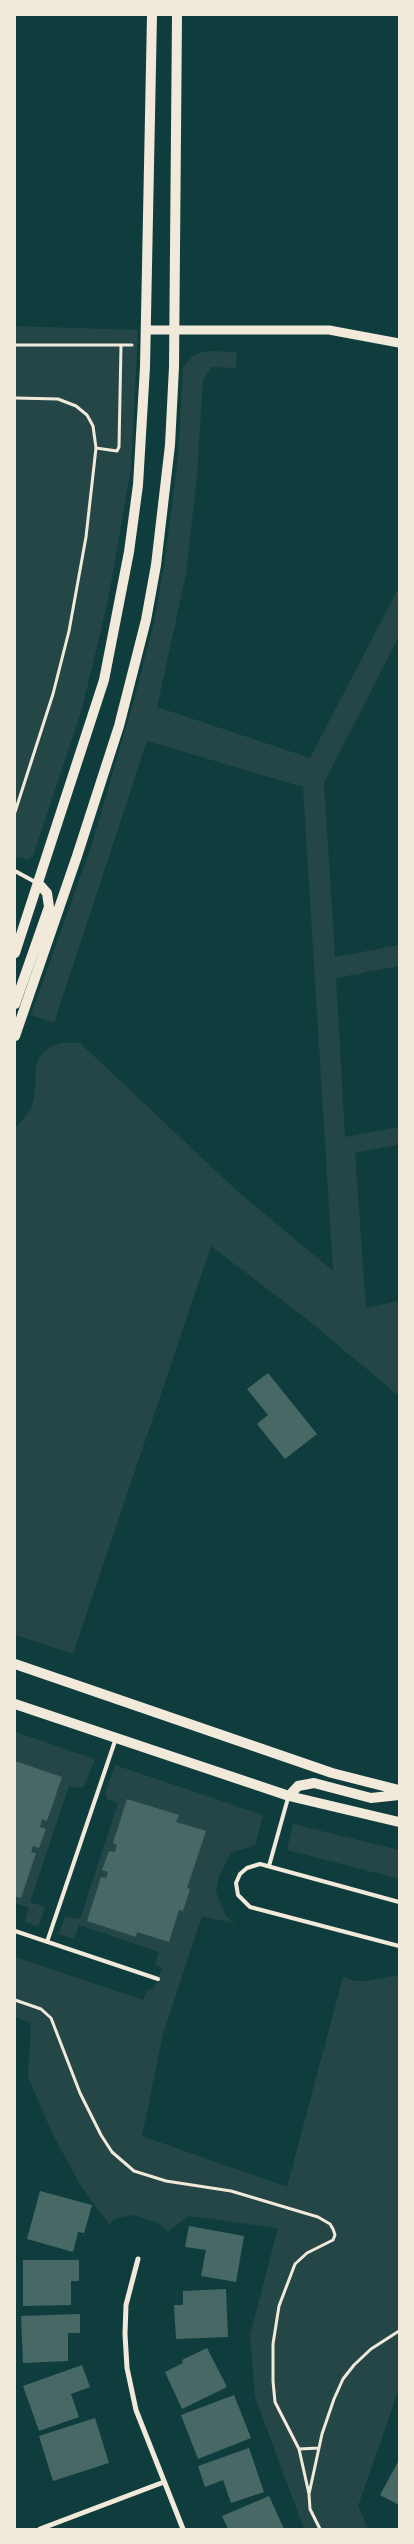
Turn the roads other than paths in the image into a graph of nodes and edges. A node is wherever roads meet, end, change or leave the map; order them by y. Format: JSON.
{"nodes":[{"id":1,"x":152,"y":15,"type":"edge"},
{"id":2,"x":177,"y":15,"type":"edge"},
{"id":3,"x":146,"y":330,"type":"junction"},
{"id":4,"x":174,"y":330,"type":"junction"},
{"id":5,"x":399,"y":343,"type":"edge"},
{"id":6,"x":15,"y":871,"type":"edge"},
{"id":7,"x":39,"y":884,"type":"junction"},
{"id":8,"x":15,"y":953,"type":"edge"},
{"id":9,"x":15,"y":1004,"type":"edge"},
{"id":10,"x":15,"y":1036,"type":"edge"},
{"id":11,"x":15,"y":1664,"type":"edge"},
{"id":12,"x":15,"y":1704,"type":"edge"},
{"id":13,"x":116,"y":1738,"type":"junction"},
{"id":14,"x":399,"y":1790,"type":"edge"},
{"id":15,"x":399,"y":1795,"type":"edge"},
{"id":16,"x":289,"y":1796,"type":"junction"},
{"id":17,"x":399,"y":1822,"type":"edge"},
{"id":18,"x":269,"y":1866,"type":"junction"},
{"id":19,"x":399,"y":1902,"type":"edge"},
{"id":20,"x":15,"y":1931,"type":"edge"},
{"id":21,"x":48,"y":1942,"type":"junction"},
{"id":22,"x":399,"y":1946,"type":"edge"},
{"id":23,"x":158,"y":1979,"type":"dead end"},
{"id":24,"x":138,"y":2259,"type":"dead end"},
{"id":25,"x":164,"y":2482,"type":"junction"},
{"id":26,"x":40,"y":2529,"type":"edge"},
{"id":27,"x":183,"y":2529,"type":"edge"}],
"edges":[{"from":1,"to":3,"type":"main road"},
{"from":2,"to":4,"type":"main road"},
{"from":3,"to":4,"type":"street"},
{"from":3,"to":7,"type":"main road"},
{"from":4,"to":5,"type":"street"},
{"from":4,"to":10,"type":"main road"},
{"from":6,"to":7,"type":"lane"},
{"from":7,"to":8,"type":"main road"},
{"from":7,"to":9,"type":"main road"},
{"from":11,"to":14,"type":"main road"},
{"from":12,"to":13,"type":"main road"},
{"from":13,"to":16,"type":"main road"},
{"from":13,"to":21,"type":"lane"},
{"from":15,"to":16,"type":"main road"},
{"from":16,"to":17,"type":"main road"},
{"from":16,"to":18,"type":"lane"},
{"from":18,"to":19,"type":"lane"},
{"from":18,"to":22,"type":"lane"},
{"from":20,"to":21,"type":"lane"},
{"from":21,"to":23,"type":"lane"},
{"from":24,"to":25,"type":"street"},
{"from":25,"to":26,"type":"street"},
{"from":25,"to":27,"type":"street"}]}
